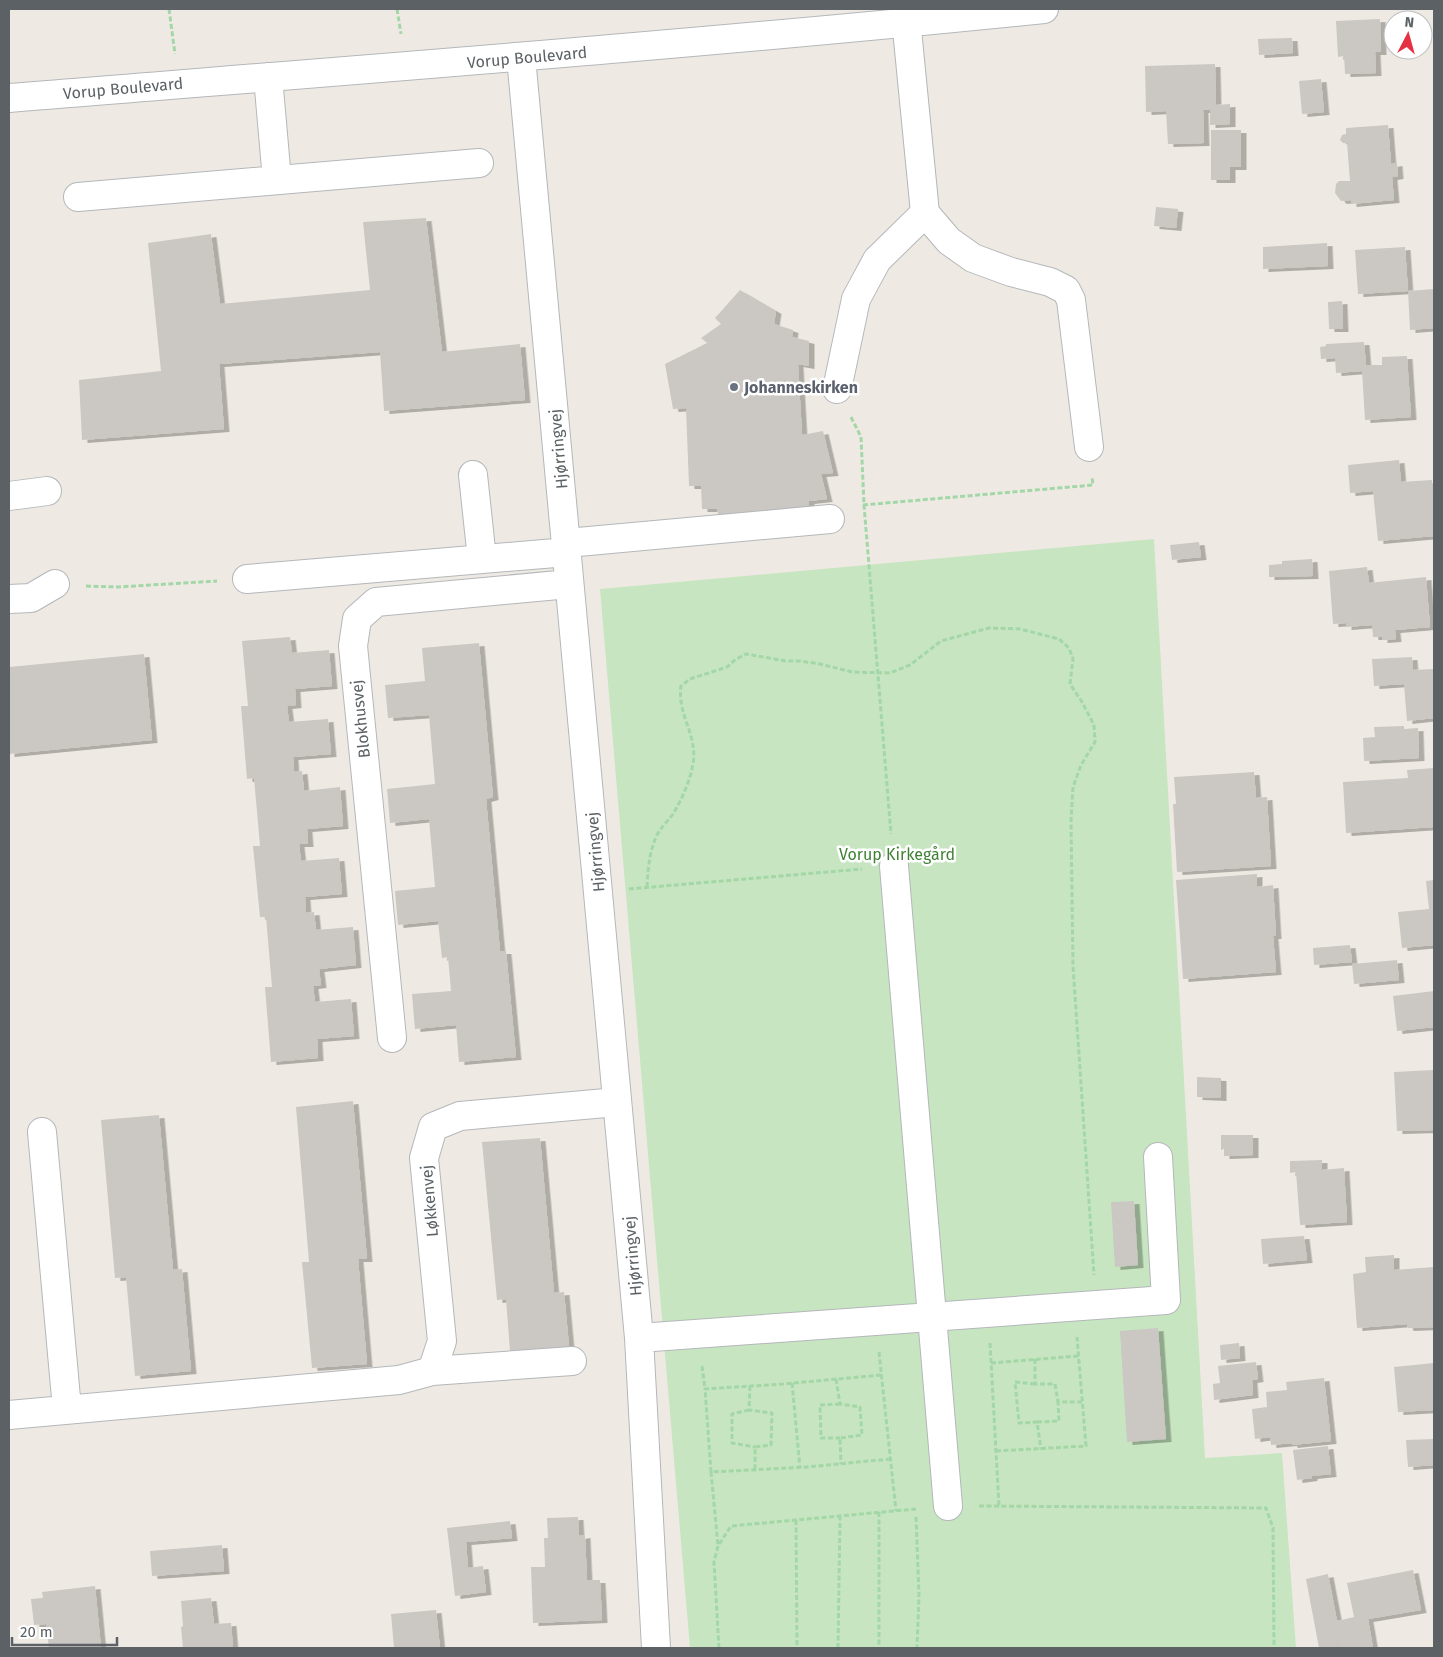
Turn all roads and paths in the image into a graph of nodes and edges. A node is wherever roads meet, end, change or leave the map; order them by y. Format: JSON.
{"nodes":[{"id":1,"x":169,"y":9,"type":"edge"},
{"id":2,"x":1044,"y":9,"type":"edge"},
{"id":3,"x":906,"y":16,"type":"edge"},
{"id":4,"x":521,"y":57,"type":"junction"},
{"id":5,"x":268,"y":78,"type":"junction"},
{"id":6,"x":178,"y":84,"type":"junction"},
{"id":7,"x":9,"y":98,"type":"edge"},
{"id":8,"x":479,"y":163,"type":"dead end"},
{"id":9,"x":277,"y":180,"type":"junction"},
{"id":10,"x":78,"y":197,"type":"dead end"},
{"id":11,"x":925,"y":213,"type":"junction"},
{"id":12,"x":837,"y":389,"type":"joint"},
{"id":13,"x":1089,"y":447,"type":"joint"},
{"id":14,"x":473,"y":475,"type":"dead end"},
{"id":15,"x":47,"y":491,"type":"dead end"},
{"id":16,"x":9,"y":496,"type":"edge"},
{"id":17,"x":864,"y":505,"type":"junction"},
{"id":18,"x":856,"y":506,"type":"dead end"},
{"id":19,"x":830,"y":520,"type":"dead end"},
{"id":20,"x":567,"y":547,"type":"junction"},
{"id":21,"x":482,"y":559,"type":"junction"},
{"id":22,"x":248,"y":579,"type":"joint"},
{"id":23,"x":55,"y":584,"type":"joint"},
{"id":24,"x":570,"y":584,"type":"junction"},
{"id":25,"x":9,"y":599,"type":"edge"},
{"id":26,"x":878,"y":674,"type":"junction"},
{"id":27,"x":894,"y":866,"type":"junction"},
{"id":28,"x":647,"y":887,"type":"junction"},
{"id":29,"x":599,"y":892,"type":"junction"},
{"id":30,"x":392,"y":1038,"type":"dead end"},
{"id":31,"x":617,"y":1102,"type":"junction"},
{"id":32,"x":42,"y":1132,"type":"dead end"},
{"id":33,"x":1158,"y":1156,"type":"dead end"},
{"id":34,"x":1085,"y":1306,"type":"junction"},
{"id":35,"x":989,"y":1313,"type":"junction"},
{"id":36,"x":932,"y":1317,"type":"junction"},
{"id":37,"x":877,"y":1321,"type":"junction"},
{"id":38,"x":639,"y":1338,"type":"junction"},
{"id":39,"x":1078,"y":1356,"type":"junction"},
{"id":40,"x":1035,"y":1359,"type":"junction"},
{"id":41,"x":572,"y":1361,"type":"dead end"},
{"id":42,"x":991,"y":1363,"type":"junction"},
{"id":43,"x":432,"y":1371,"type":"junction"},
{"id":44,"x":881,"y":1375,"type":"junction"},
{"id":45,"x":836,"y":1379,"type":"junction"},
{"id":46,"x":792,"y":1383,"type":"junction"},
{"id":47,"x":1035,"y":1384,"type":"junction"},
{"id":48,"x":750,"y":1386,"type":"junction"},
{"id":49,"x":1058,"y":1402,"type":"junction"},
{"id":50,"x":1082,"y":1402,"type":"junction"},
{"id":51,"x":840,"y":1404,"type":"junction"},
{"id":52,"x":67,"y":1410,"type":"junction"},
{"id":53,"x":749,"y":1410,"type":"junction"},
{"id":54,"x":9,"y":1415,"type":"edge"},
{"id":55,"x":1037,"y":1422,"type":"junction"},
{"id":56,"x":840,"y":1438,"type":"junction"},
{"id":57,"x":755,"y":1447,"type":"junction"},
{"id":58,"x":1042,"y":1449,"type":"junction"},
{"id":59,"x":996,"y":1451,"type":"junction"},
{"id":60,"x":890,"y":1459,"type":"junction"},
{"id":61,"x":841,"y":1464,"type":"junction"},
{"id":62,"x":800,"y":1468,"type":"junction"},
{"id":63,"x":754,"y":1470,"type":"junction"},
{"id":64,"x":711,"y":1472,"type":"junction"},
{"id":65,"x":948,"y":1506,"type":"junction"},
{"id":66,"x":999,"y":1506,"type":"junction"},
{"id":67,"x":916,"y":1509,"type":"junction"},
{"id":68,"x":896,"y":1511,"type":"junction"},
{"id":69,"x":878,"y":1512,"type":"junction"},
{"id":70,"x":840,"y":1516,"type":"junction"},
{"id":71,"x":796,"y":1520,"type":"junction"},
{"id":72,"x":718,"y":1546,"type":"junction"},
{"id":73,"x":656,"y":1648,"type":"edge"},
{"id":74,"x":719,"y":1648,"type":"edge"},
{"id":75,"x":797,"y":1648,"type":"edge"},
{"id":76,"x":838,"y":1648,"type":"edge"},
{"id":77,"x":879,"y":1648,"type":"edge"},
{"id":78,"x":917,"y":1648,"type":"edge"},
{"id":79,"x":1274,"y":1648,"type":"edge"}],
"edges":[{"from":1,"to":6,"type":"path"},
{"from":2,"to":3,"type":"street","name":"Vorup Boulevard"},
{"from":3,"to":4,"type":"street","name":"Vorup Boulevard"},
{"from":3,"to":11,"type":"street"},
{"from":4,"to":5,"type":"street","name":"Vorup Boulevard"},
{"from":4,"to":20,"type":"street","name":"Hjørringvej"},
{"from":5,"to":6,"type":"street","name":"Vorup Boulevard"},
{"from":5,"to":9,"type":"street"},
{"from":6,"to":7,"type":"street","name":"Vorup Boulevard"},
{"from":8,"to":9,"type":"street"},
{"from":9,"to":10,"type":"street"},
{"from":11,"to":12,"type":"street"},
{"from":11,"to":13,"type":"street"},
{"from":12,"to":17,"type":"path"},
{"from":13,"to":17,"type":"path"},
{"from":14,"to":21,"type":"street"},
{"from":15,"to":16,"type":"street"},
{"from":17,"to":18,"type":"path"},
{"from":17,"to":26,"type":"path"},
{"from":19,"to":20,"type":"street"},
{"from":20,"to":21,"type":"street"},
{"from":20,"to":24,"type":"street","name":"Hjørringvej"},
{"from":21,"to":22,"type":"street"},
{"from":22,"to":23,"type":"path"},
{"from":23,"to":25,"type":"street"},
{"from":24,"to":29,"type":"street","name":"Hjørringvej"},
{"from":24,"to":30,"type":"street","name":"Blokhusvej"},
{"from":26,"to":27,"type":"path"},
{"from":26,"to":28,"type":"path"},
{"from":26,"to":34,"type":"path"},
{"from":27,"to":28,"type":"path"},
{"from":27,"to":36,"type":"street"},
{"from":28,"to":29,"type":"path"},
{"from":29,"to":31,"type":"street","name":"Hjørringvej"},
{"from":31,"to":38,"type":"street","name":"Hjørringvej"},
{"from":31,"to":43,"type":"street","name":"Løkkenvej"},
{"from":32,"to":52,"type":"street"},
{"from":33,"to":34,"type":"street"},
{"from":34,"to":35,"type":"street"},
{"from":34,"to":39,"type":"path"},
{"from":35,"to":36,"type":"street"},
{"from":35,"to":42,"type":"path"},
{"from":36,"to":37,"type":"street"},
{"from":36,"to":65,"type":"street"},
{"from":37,"to":38,"type":"street"},
{"from":37,"to":44,"type":"path"},
{"from":38,"to":73,"type":"street","name":"Hjørringvej"},
{"from":39,"to":40,"type":"path"},
{"from":39,"to":50,"type":"path"},
{"from":40,"to":42,"type":"path"},
{"from":40,"to":47,"type":"path"},
{"from":41,"to":43,"type":"street"},
{"from":42,"to":59,"type":"path"},
{"from":43,"to":52,"type":"street"},
{"from":44,"to":45,"type":"path"},
{"from":44,"to":60,"type":"path"},
{"from":45,"to":46,"type":"path"},
{"from":45,"to":51,"type":"path"},
{"from":46,"to":48,"type":"path"},
{"from":46,"to":62,"type":"path"},
{"from":47,"to":49,"type":"path"},
{"from":47,"to":55,"type":"path"},
{"from":48,"to":53,"type":"path"},
{"from":48,"to":64,"type":"path"},
{"from":49,"to":50,"type":"path"},
{"from":49,"to":55,"type":"path"},
{"from":50,"to":58,"type":"path"},
{"from":51,"to":56,"type":"path"},
{"from":51,"to":56,"type":"path"},
{"from":52,"to":54,"type":"street"},
{"from":53,"to":57,"type":"path"},
{"from":53,"to":57,"type":"path"},
{"from":55,"to":58,"type":"path"},
{"from":56,"to":61,"type":"path"},
{"from":57,"to":63,"type":"path"},
{"from":58,"to":59,"type":"path"},
{"from":59,"to":66,"type":"path"},
{"from":60,"to":61,"type":"path"},
{"from":60,"to":68,"type":"path"},
{"from":61,"to":62,"type":"path"},
{"from":62,"to":63,"type":"path"},
{"from":63,"to":64,"type":"path"},
{"from":64,"to":72,"type":"path"},
{"from":65,"to":66,"type":"path"},
{"from":65,"to":67,"type":"path"},
{"from":66,"to":79,"type":"path"},
{"from":67,"to":68,"type":"path"},
{"from":67,"to":78,"type":"path"},
{"from":68,"to":69,"type":"path"},
{"from":69,"to":70,"type":"path"},
{"from":69,"to":77,"type":"path"},
{"from":70,"to":71,"type":"path"},
{"from":70,"to":76,"type":"path"},
{"from":71,"to":72,"type":"path"},
{"from":71,"to":75,"type":"path"},
{"from":72,"to":74,"type":"path"}]}
